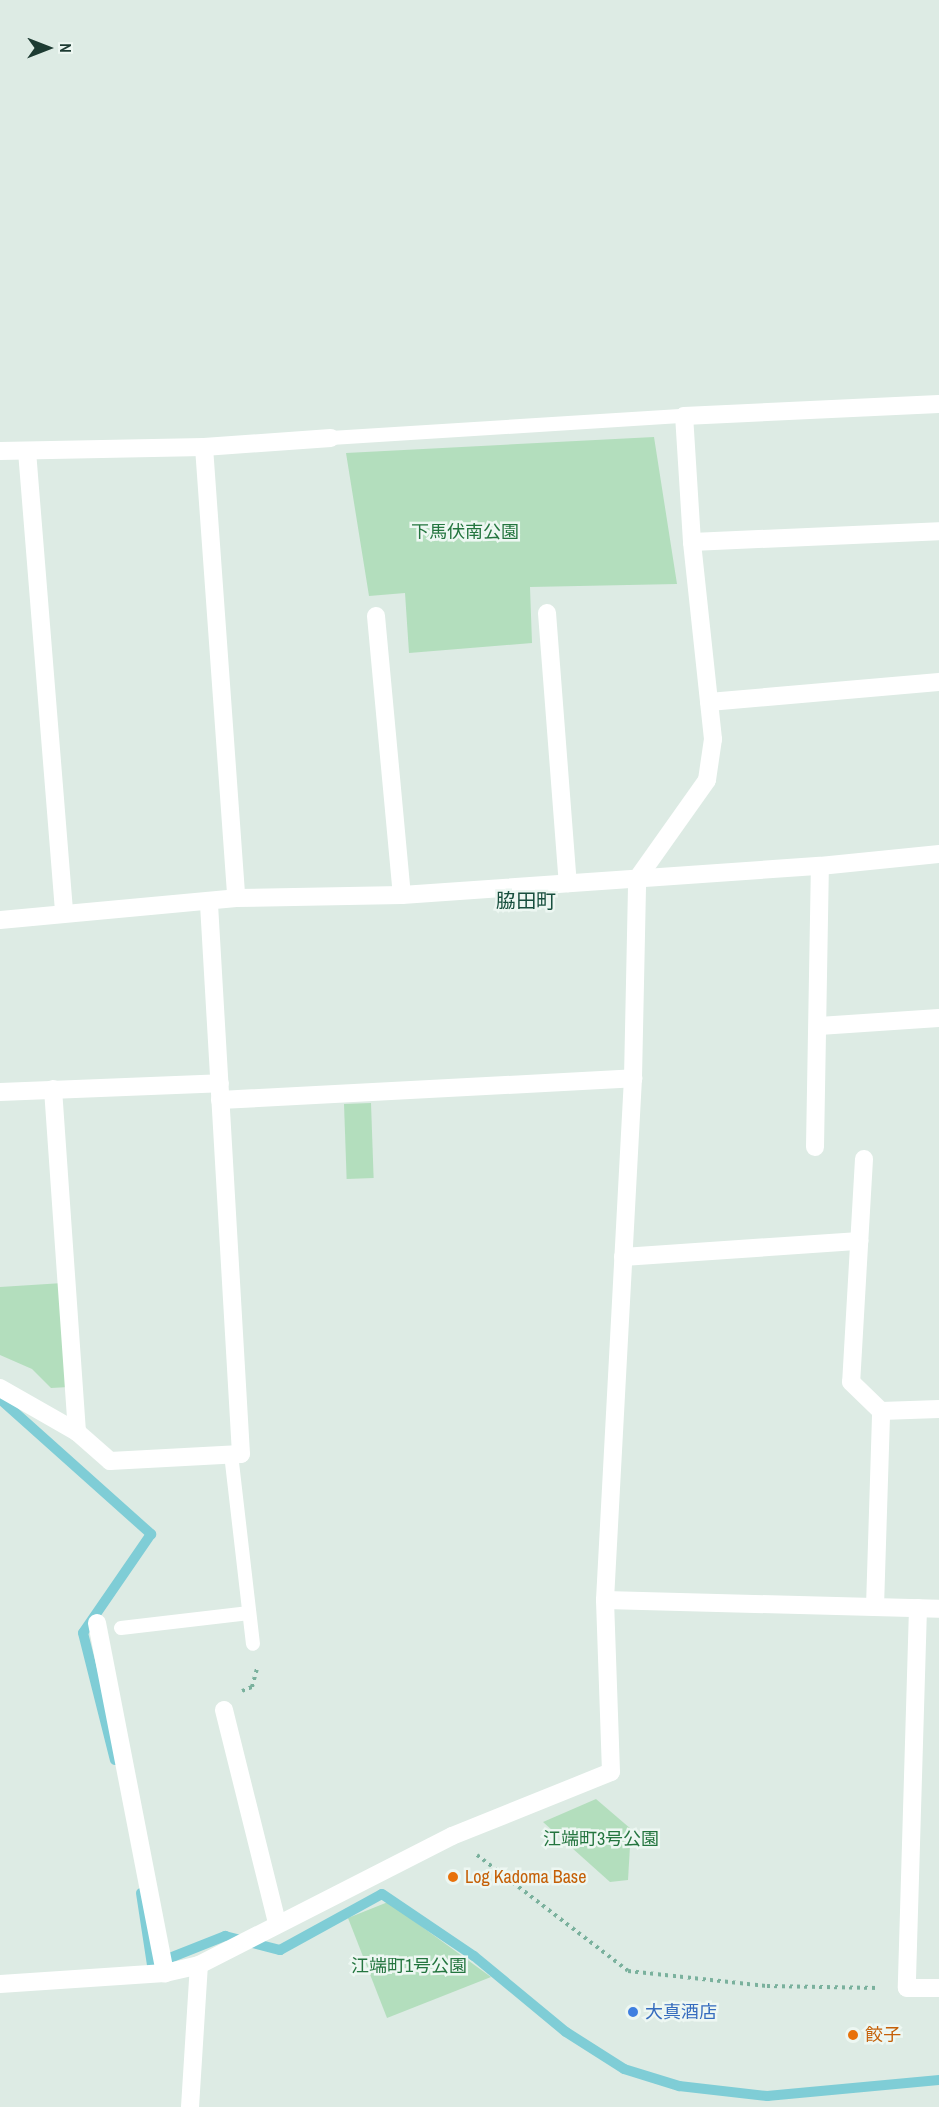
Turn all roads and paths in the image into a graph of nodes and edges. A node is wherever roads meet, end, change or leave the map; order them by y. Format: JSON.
{"nodes":[{"id":1,"x":939,"y":404,"type":"edge"},
{"id":2,"x":684,"y":416,"type":"junction"},
{"id":3,"x":331,"y":438,"type":"joint"},
{"id":4,"x":204,"y":447,"type":"junction"},
{"id":5,"x":0,"y":451,"type":"edge"},
{"id":6,"x":27,"y":451,"type":"junction"},
{"id":7,"x":939,"y":531,"type":"edge"},
{"id":8,"x":692,"y":542,"type":"junction"},
{"id":9,"x":547,"y":613,"type":"dead end"},
{"id":10,"x":376,"y":616,"type":"dead end"},
{"id":11,"x":939,"y":682,"type":"edge"},
{"id":12,"x":709,"y":702,"type":"junction"},
{"id":13,"x":939,"y":854,"type":"edge"},
{"id":14,"x":820,"y":866,"type":"junction"},
{"id":15,"x":638,"y":879,"type":"junction"},
{"id":16,"x":568,"y":884,"type":"junction"},
{"id":17,"x":402,"y":896,"type":"junction"},
{"id":18,"x":236,"y":898,"type":"junction"},
{"id":19,"x":209,"y":903,"type":"junction"},
{"id":20,"x":64,"y":913,"type":"junction"},
{"id":21,"x":0,"y":920,"type":"edge"},
{"id":22,"x":939,"y":1018,"type":"edge"},
{"id":23,"x":819,"y":1026,"type":"junction"},
{"id":24,"x":633,"y":1078,"type":"junction"},
{"id":25,"x":53,"y":1089,"type":"junction"},
{"id":26,"x":220,"y":1091,"type":"junction"},
{"id":27,"x":0,"y":1092,"type":"edge"},
{"id":28,"x":815,"y":1147,"type":"dead end"},
{"id":29,"x":864,"y":1159,"type":"dead end"},
{"id":30,"x":859,"y":1241,"type":"junction"},
{"id":31,"x":623,"y":1257,"type":"junction"},
{"id":32,"x":0,"y":1388,"type":"edge"},
{"id":33,"x":939,"y":1409,"type":"edge"},
{"id":34,"x":880,"y":1411,"type":"junction"},
{"id":35,"x":77,"y":1432,"type":"junction"},
{"id":36,"x":231,"y":1454,"type":"junction"},
{"id":37,"x":605,"y":1600,"type":"junction"},
{"id":38,"x":875,"y":1607,"type":"junction"},
{"id":39,"x":918,"y":1608,"type":"junction"},
{"id":40,"x":939,"y":1609,"type":"edge"},
{"id":41,"x":249,"y":1613,"type":"junction"},
{"id":42,"x":97,"y":1623,"type":"dead end"},
{"id":43,"x":122,"y":1628,"type":"dead end"},
{"id":44,"x":253,"y":1644,"type":"joint"},
{"id":45,"x":224,"y":1710,"type":"joint"},
{"id":46,"x":452,"y":1836,"type":"junction"},
{"id":47,"x":277,"y":1923,"type":"junction"},
{"id":48,"x":199,"y":1965,"type":"junction"},
{"id":49,"x":165,"y":1973,"type":"junction"},
{"id":50,"x":0,"y":1984,"type":"edge"},
{"id":51,"x":907,"y":1988,"type":"junction"},
{"id":52,"x":939,"y":1988,"type":"edge"},
{"id":53,"x":190,"y":2107,"type":"edge"}],
"edges":[{"from":1,"to":2,"type":"street"},
{"from":2,"to":3,"type":"lane"},
{"from":2,"to":8,"type":"street"},
{"from":3,"to":4,"type":"street"},
{"from":4,"to":6,"type":"street"},
{"from":4,"to":18,"type":"street"},
{"from":5,"to":6,"type":"street"},
{"from":6,"to":20,"type":"street"},
{"from":7,"to":8,"type":"street"},
{"from":8,"to":12,"type":"street"},
{"from":9,"to":16,"type":"street"},
{"from":10,"to":17,"type":"street"},
{"from":11,"to":12,"type":"street"},
{"from":12,"to":15,"type":"street"},
{"from":13,"to":14,"type":"street"},
{"from":14,"to":15,"type":"street"},
{"from":14,"to":23,"type":"street"},
{"from":15,"to":16,"type":"street"},
{"from":15,"to":24,"type":"street"},
{"from":16,"to":17,"type":"street"},
{"from":17,"to":18,"type":"street"},
{"from":18,"to":19,"type":"street"},
{"from":19,"to":20,"type":"street"},
{"from":19,"to":26,"type":"street"},
{"from":20,"to":21,"type":"street"},
{"from":22,"to":23,"type":"street"},
{"from":23,"to":28,"type":"street"},
{"from":24,"to":26,"type":"street"},
{"from":24,"to":31,"type":"street"},
{"from":25,"to":26,"type":"street"},
{"from":25,"to":27,"type":"street"},
{"from":25,"to":35,"type":"street"},
{"from":26,"to":36,"type":"street"},
{"from":29,"to":30,"type":"street"},
{"from":30,"to":31,"type":"street"},
{"from":30,"to":34,"type":"street"},
{"from":31,"to":37,"type":"street"},
{"from":32,"to":35,"type":"street"},
{"from":33,"to":34,"type":"street"},
{"from":34,"to":38,"type":"street"},
{"from":35,"to":36,"type":"street"},
{"from":36,"to":41,"type":"lane"},
{"from":37,"to":38,"type":"street"},
{"from":37,"to":46,"type":"street"},
{"from":38,"to":39,"type":"street"},
{"from":39,"to":40,"type":"street"},
{"from":39,"to":51,"type":"street"},
{"from":41,"to":43,"type":"lane"},
{"from":41,"to":44,"type":"lane"},
{"from":42,"to":49,"type":"street"},
{"from":44,"to":45,"type":"path"},
{"from":45,"to":47,"type":"street"},
{"from":46,"to":47,"type":"street"},
{"from":46,"to":51,"type":"path"},
{"from":47,"to":48,"type":"street"},
{"from":48,"to":49,"type":"street"},
{"from":48,"to":53,"type":"street"},
{"from":49,"to":50,"type":"street"},
{"from":51,"to":52,"type":"street"}]}
